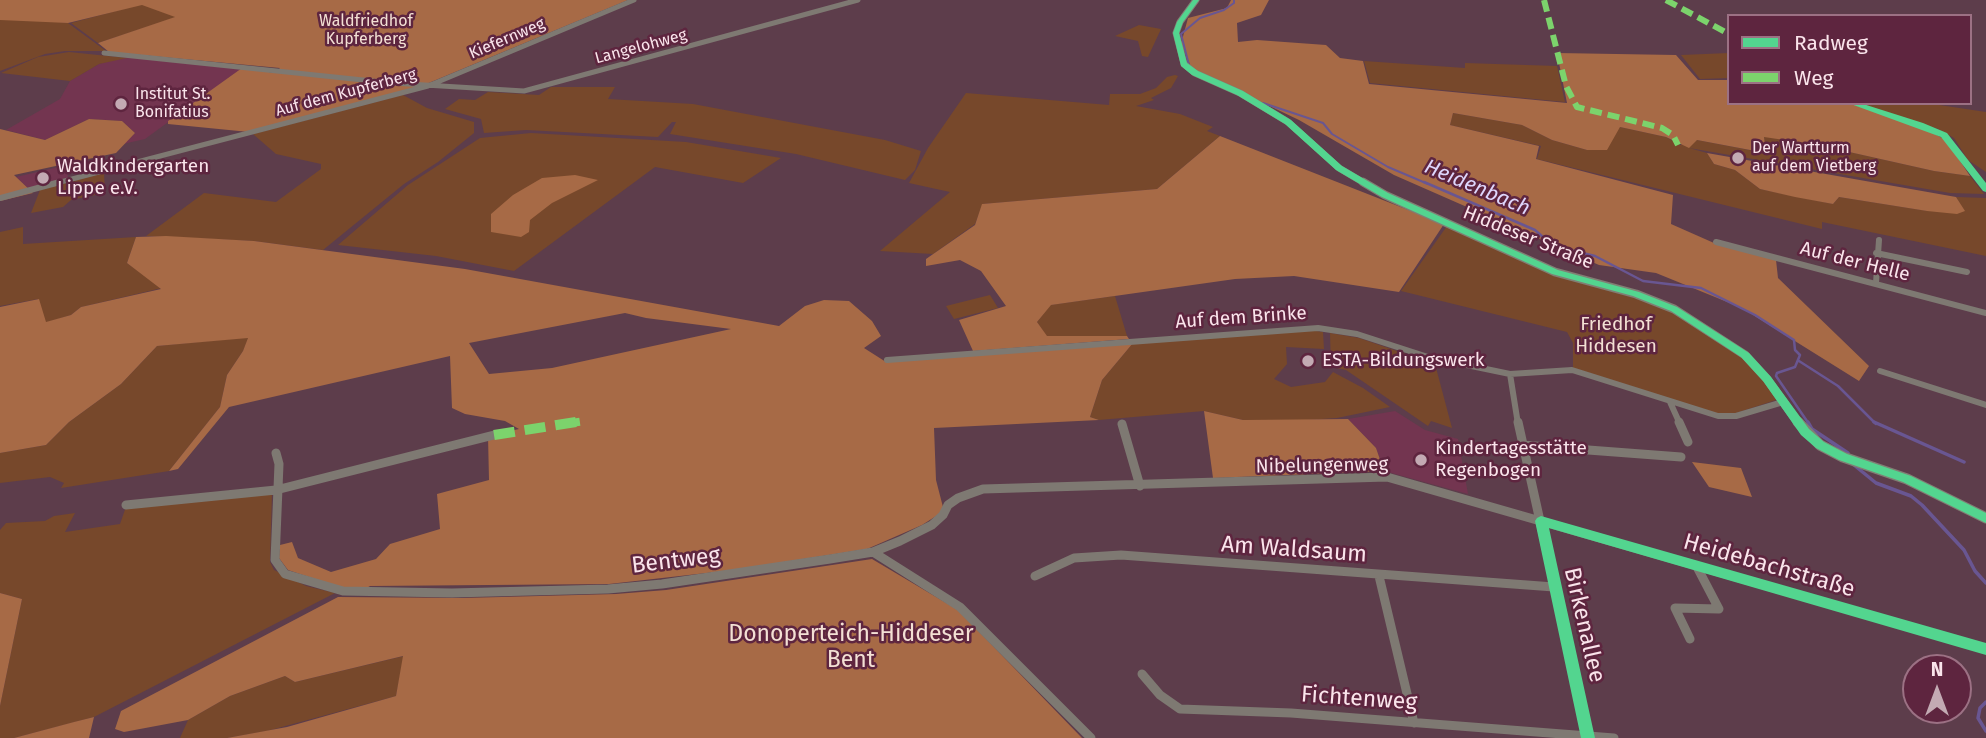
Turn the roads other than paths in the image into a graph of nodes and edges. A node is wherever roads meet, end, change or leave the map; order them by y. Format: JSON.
{"nodes":[{"id":1,"x":634,"y":0,"type":"edge"},
{"id":2,"x":858,"y":0,"type":"edge"},
{"id":3,"x":1196,"y":0,"type":"edge"},
{"id":4,"x":104,"y":53,"type":"dead end"},
{"id":5,"x":428,"y":86,"type":"junction"},
{"id":6,"x":0,"y":198,"type":"edge"},
{"id":7,"x":1879,"y":240,"type":"dead end"},
{"id":8,"x":1716,"y":242,"type":"dead end"},
{"id":9,"x":1876,"y":253,"type":"junction"},
{"id":10,"x":1967,"y":272,"type":"dead end"},
{"id":11,"x":1876,"y":283,"type":"junction"},
{"id":12,"x":1986,"y":313,"type":"edge"},
{"id":13,"x":887,"y":360,"type":"dead end"},
{"id":14,"x":1880,"y":371,"type":"dead end"},
{"id":15,"x":1510,"y":374,"type":"junction"},
{"id":16,"x":1670,"y":402,"type":"junction"},
{"id":17,"x":1783,"y":402,"type":"junction"},
{"id":18,"x":1986,"y":405,"type":"edge"},
{"id":19,"x":1122,"y":424,"type":"dead end"},
{"id":20,"x":494,"y":435,"type":"dead end"},
{"id":21,"x":1688,"y":442,"type":"dead end"},
{"id":22,"x":1522,"y":445,"type":"junction"},
{"id":23,"x":276,"y":453,"type":"dead end"},
{"id":24,"x":1681,"y":457,"type":"dead end"},
{"id":25,"x":1140,"y":486,"type":"junction"},
{"id":26,"x":276,"y":490,"type":"junction"},
{"id":27,"x":125,"y":505,"type":"dead end"},
{"id":28,"x":1986,"y":518,"type":"edge"},
{"id":29,"x":1541,"y":521,"type":"junction"},
{"id":30,"x":873,"y":552,"type":"junction"},
{"id":31,"x":1697,"y":567,"type":"junction"},
{"id":32,"x":1035,"y":576,"type":"dead end"},
{"id":33,"x":1379,"y":576,"type":"junction"},
{"id":34,"x":1554,"y":587,"type":"junction"},
{"id":35,"x":1690,"y":639,"type":"dead end"},
{"id":36,"x":1986,"y":649,"type":"edge"},
{"id":37,"x":1142,"y":674,"type":"dead end"},
{"id":38,"x":1414,"y":723,"type":"junction"},
{"id":39,"x":1588,"y":736,"type":"edge"},
{"id":40,"x":1091,"y":738,"type":"edge"},
{"id":41,"x":1614,"y":738,"type":"edge"}],
"edges":[{"from":1,"to":5,"type":"street","name":"Kiefernweg"},
{"from":2,"to":5,"type":"street","name":"Langelohweg"},
{"from":3,"to":17,"type":"main road","name":"Hiddeser Straße"},
{"from":4,"to":5,"type":"street","name":"Auf dem Kupferberg"},
{"from":5,"to":6,"type":"street","name":"Auf dem Kupferberg"},
{"from":7,"to":9,"type":"street"},
{"from":8,"to":11,"type":"street","name":"Auf der Helle"},
{"from":9,"to":10,"type":"street"},
{"from":9,"to":11,"type":"street"},
{"from":11,"to":12,"type":"street","name":"Auf der Helle"},
{"from":13,"to":15,"type":"street","name":"Auf dem Brinke"},
{"from":14,"to":18,"type":"street"},
{"from":15,"to":16,"type":"street","name":"Auf dem Brinke"},
{"from":15,"to":22,"type":"street","name":"Birkenallee"},
{"from":16,"to":17,"type":"street","name":"Auf dem Brinke"},
{"from":16,"to":21,"type":"street"},
{"from":17,"to":28,"type":"main road","name":"Hiddeser Straße"},
{"from":19,"to":25,"type":"street"},
{"from":20,"to":26,"type":"street"},
{"from":22,"to":24,"type":"street"},
{"from":22,"to":29,"type":"street","name":"Birkenallee"},
{"from":23,"to":26,"type":"street","name":"Bentweg"},
{"from":25,"to":29,"type":"street","name":"Nibelungenweg"},
{"from":25,"to":30,"type":"street","name":"Nibelungenweg"},
{"from":26,"to":27,"type":"street"},
{"from":26,"to":30,"type":"street","name":"Bentweg"},
{"from":29,"to":31,"type":"street","name":"Heidebachstraße"},
{"from":29,"to":34,"type":"street","name":"Birkenallee"},
{"from":30,"to":40,"type":"street"},
{"from":31,"to":35,"type":"street","name":"Heidebachstraße"},
{"from":31,"to":36,"type":"street","name":"Heidebachstraße"},
{"from":32,"to":33,"type":"street","name":"Am Waldsaum"},
{"from":33,"to":34,"type":"street","name":"Am Waldsaum"},
{"from":33,"to":38,"type":"street"},
{"from":34,"to":39,"type":"street","name":"Birkenallee"},
{"from":37,"to":38,"type":"street","name":"Fichtenweg"},
{"from":38,"to":39,"type":"street","name":"Fichtenweg"},
{"from":39,"to":41,"type":"street","name":"Fichtenweg"}]}
